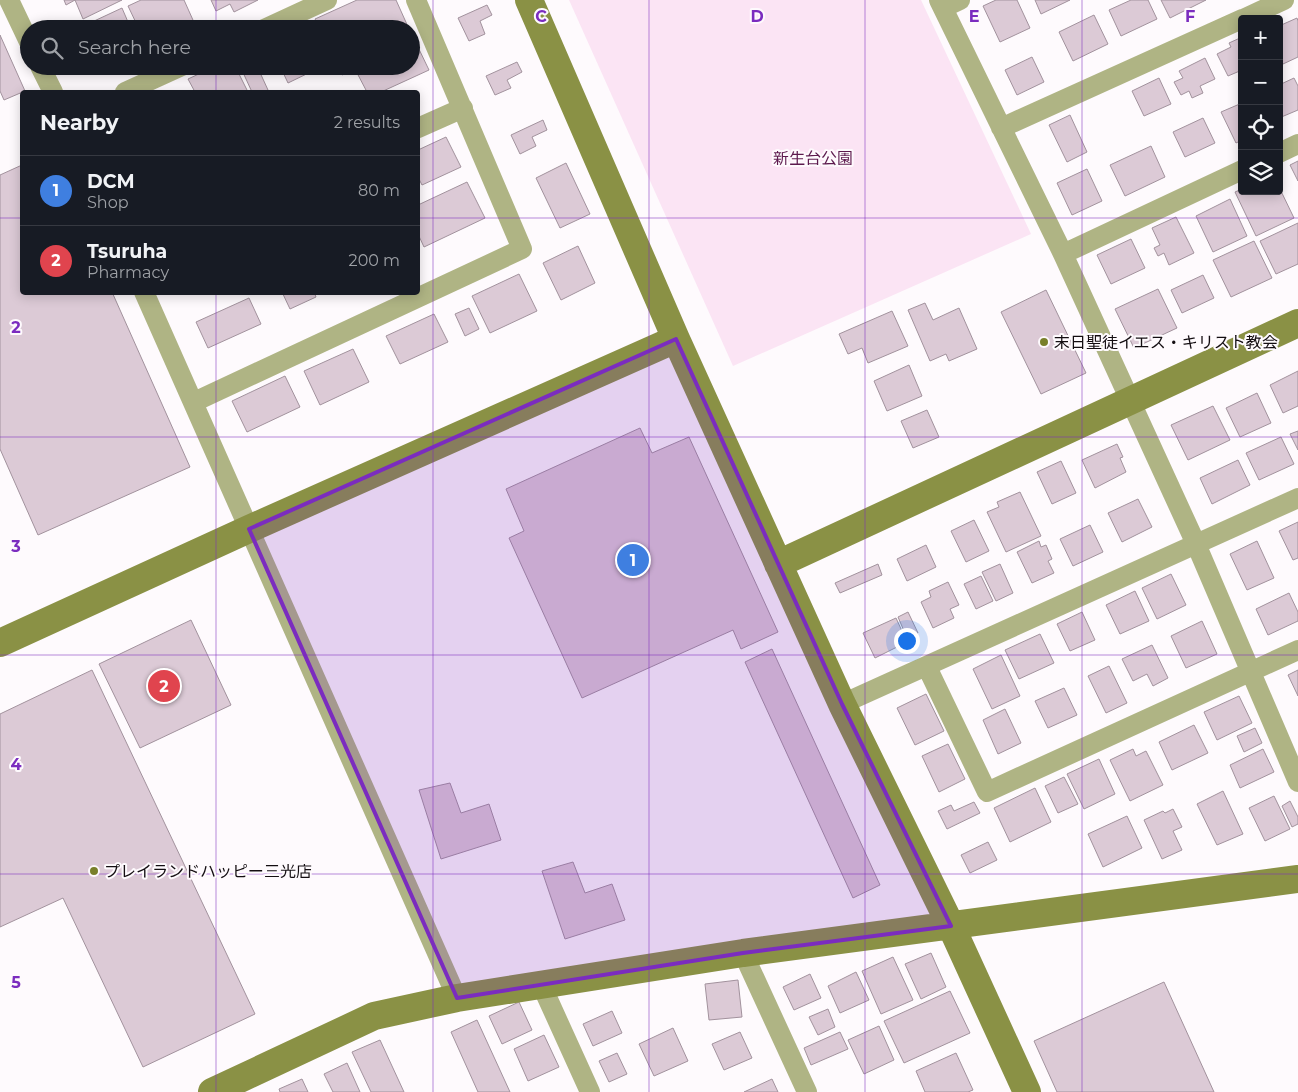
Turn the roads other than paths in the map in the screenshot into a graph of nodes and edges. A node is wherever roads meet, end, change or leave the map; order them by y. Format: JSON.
{"nodes":[{"id":1,"x":9,"y":0,"type":"edge"},
{"id":2,"x":326,"y":0,"type":"edge"},
{"id":3,"x":416,"y":0,"type":"edge"},
{"id":4,"x":529,"y":0,"type":"edge"},
{"id":5,"x":1284,"y":0,"type":"edge"},
{"id":6,"x":947,"y":3,"type":"edge"},
{"id":7,"x":1251,"y":15,"type":"edge"},
{"id":8,"x":283,"y":20,"type":"edge"},
{"id":9,"x":1238,"y":21,"type":"edge"},
{"id":10,"x":20,"y":23,"type":"edge"},
{"id":11,"x":44,"y":75,"type":"edge"},
{"id":12,"x":162,"y":75,"type":"edge"},
{"id":13,"x":52,"y":90,"type":"edge"},
{"id":14,"x":129,"y":90,"type":"edge"},
{"id":15,"x":463,"y":108,"type":"junction"},
{"id":16,"x":420,"y":127,"type":"edge"},
{"id":17,"x":1001,"y":128,"type":"junction"},
{"id":18,"x":1298,"y":144,"type":"edge"},
{"id":19,"x":1283,"y":151,"type":"edge"},
{"id":20,"x":1238,"y":172,"type":"edge"},
{"id":21,"x":1063,"y":254,"type":"junction"},
{"id":22,"x":145,"y":295,"type":"edge"},
{"id":23,"x":1298,"y":323,"type":"edge"},
{"id":24,"x":676,"y":339,"type":"junction"},
{"id":25,"x":1130,"y":400,"type":"junction"},
{"id":26,"x":194,"y":402,"type":"junction"},
{"id":27,"x":1298,"y":498,"type":"edge"},
{"id":28,"x":249,"y":529,"type":"junction"},
{"id":29,"x":1196,"y":544,"type":"junction"},
{"id":30,"x":778,"y":564,"type":"junction"},
{"id":31,"x":0,"y":643,"type":"edge"},
{"id":32,"x":1298,"y":650,"type":"edge"},
{"id":33,"x":927,"y":667,"type":"junction"},
{"id":34,"x":1252,"y":672,"type":"junction"},
{"id":35,"x":842,"y":704,"type":"junction"},
{"id":36,"x":1298,"y":782,"type":"edge"},
{"id":37,"x":1298,"y":879,"type":"edge"},
{"id":38,"x":951,"y":926,"type":"junction"},
{"id":39,"x":743,"y":953,"type":"junction"},
{"id":40,"x":541,"y":984,"type":"junction"},
{"id":41,"x":457,"y":998,"type":"junction"},
{"id":42,"x":212,"y":1092,"type":"edge"},
{"id":43,"x":590,"y":1092,"type":"edge"},
{"id":44,"x":807,"y":1092,"type":"edge"},
{"id":45,"x":1027,"y":1092,"type":"edge"}],
"edges":[{"from":1,"to":10,"type":"street"},
{"from":2,"to":8,"type":"street"},
{"from":3,"to":15,"type":"street"},
{"from":4,"to":24,"type":"street"},
{"from":5,"to":7,"type":"street"},
{"from":6,"to":17,"type":"street"},
{"from":9,"to":17,"type":"street"},
{"from":11,"to":13,"type":"street"},
{"from":12,"to":14,"type":"street"},
{"from":15,"to":16,"type":"street"},
{"from":15,"to":26,"type":"street"},
{"from":17,"to":21,"type":"street"},
{"from":18,"to":19,"type":"street"},
{"from":20,"to":21,"type":"street"},
{"from":21,"to":25,"type":"street"},
{"from":22,"to":26,"type":"street"},
{"from":23,"to":25,"type":"street"},
{"from":24,"to":28,"type":"street"},
{"from":24,"to":30,"type":"street"},
{"from":25,"to":29,"type":"street"},
{"from":25,"to":30,"type":"street"},
{"from":26,"to":28,"type":"street"},
{"from":27,"to":29,"type":"street"},
{"from":28,"to":31,"type":"street"},
{"from":28,"to":41,"type":"street"},
{"from":29,"to":33,"type":"street"},
{"from":29,"to":34,"type":"street"},
{"from":30,"to":35,"type":"street"},
{"from":32,"to":34,"type":"street"},
{"from":33,"to":34,"type":"street"},
{"from":33,"to":35,"type":"street"},
{"from":34,"to":36,"type":"street"},
{"from":35,"to":38,"type":"street"},
{"from":37,"to":38,"type":"street"},
{"from":38,"to":39,"type":"street"},
{"from":38,"to":45,"type":"street"},
{"from":39,"to":40,"type":"street"},
{"from":39,"to":44,"type":"street"},
{"from":40,"to":41,"type":"street"},
{"from":40,"to":43,"type":"street"},
{"from":41,"to":42,"type":"street"}]}
